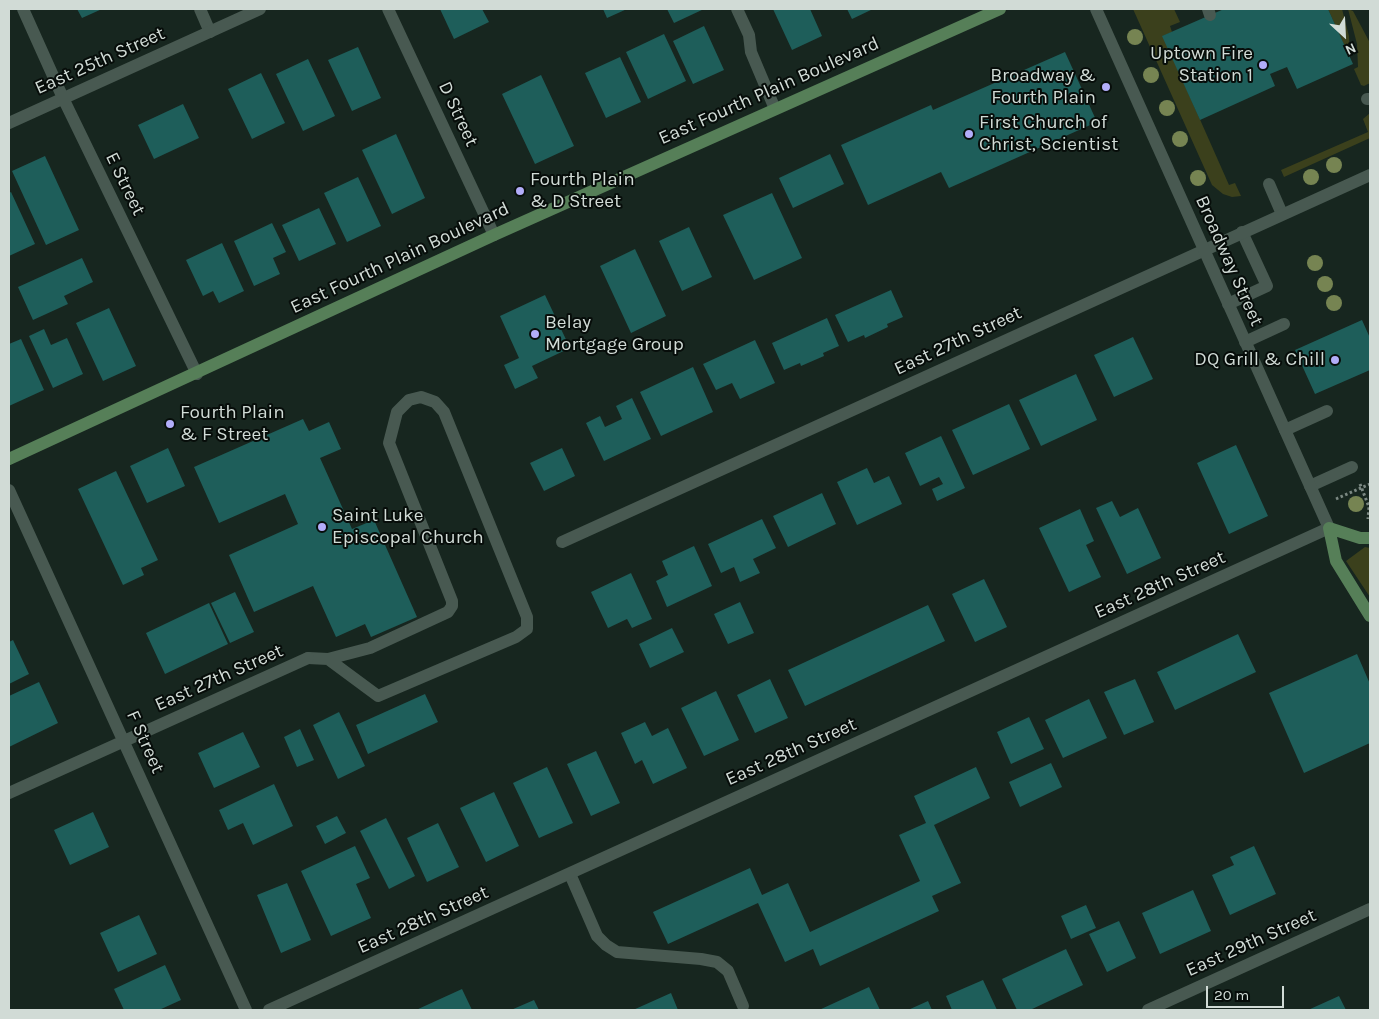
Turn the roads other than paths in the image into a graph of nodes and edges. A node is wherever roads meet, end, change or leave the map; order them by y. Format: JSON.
{"nodes":[{"id":1,"x":23,"y":9,"type":"edge"},
{"id":2,"x":200,"y":9,"type":"edge"},
{"id":3,"x":260,"y":9,"type":"edge"},
{"id":4,"x":388,"y":9,"type":"edge"},
{"id":5,"x":737,"y":9,"type":"edge"},
{"id":6,"x":1000,"y":9,"type":"edge"},
{"id":7,"x":1096,"y":9,"type":"edge"},
{"id":8,"x":210,"y":32,"type":"junction"},
{"id":9,"x":63,"y":98,"type":"junction"},
{"id":10,"x":775,"y":109,"type":"junction"},
{"id":11,"x":9,"y":123,"type":"edge"},
{"id":12,"x":1370,"y":175,"type":"edge"},
{"id":13,"x":1269,"y":184,"type":"dead end"},
{"id":14,"x":1282,"y":214,"type":"junction"},
{"id":15,"x":1242,"y":232,"type":"junction"},
{"id":16,"x":494,"y":235,"type":"junction"},
{"id":17,"x":1203,"y":250,"type":"junction"},
{"id":18,"x":1228,"y":304,"type":"junction"},
{"id":19,"x":1284,"y":324,"type":"dead end"},
{"id":20,"x":1245,"y":342,"type":"junction"},
{"id":21,"x":197,"y":374,"type":"junction"},
{"id":22,"x":1327,"y":411,"type":"dead end"},
{"id":23,"x":1285,"y":430,"type":"junction"},
{"id":24,"x":9,"y":459,"type":"edge"},
{"id":25,"x":1352,"y":467,"type":"dead end"},
{"id":26,"x":1310,"y":486,"type":"junction"},
{"id":27,"x":9,"y":490,"type":"edge"},
{"id":28,"x":1330,"y":528,"type":"junction"},
{"id":29,"x":1370,"y":538,"type":"edge"},
{"id":30,"x":562,"y":542,"type":"dead end"},
{"id":31,"x":1370,"y":616,"type":"edge"},
{"id":32,"x":328,"y":659,"type":"junction"},
{"id":33,"x":124,"y":742,"type":"junction"},
{"id":34,"x":9,"y":793,"type":"edge"},
{"id":35,"x":570,"y":874,"type":"junction"},
{"id":36,"x":1370,"y":909,"type":"edge"},
{"id":37,"x":743,"y":1006,"type":"dead end"},
{"id":38,"x":246,"y":1010,"type":"edge"},
{"id":39,"x":269,"y":1010,"type":"edge"},
{"id":40,"x":1148,"y":1010,"type":"edge"}],
"edges":[{"from":1,"to":9,"type":"street","name":"E Street"},
{"from":2,"to":8,"type":"street"},
{"from":3,"to":8,"type":"street","name":"East 25th Street"},
{"from":4,"to":16,"type":"street","name":"D Street"},
{"from":5,"to":10,"type":"street"},
{"from":6,"to":10,"type":"main road","name":"East Fourth Plain Boulevard"},
{"from":7,"to":17,"type":"street","name":"Broadway Street"},
{"from":8,"to":9,"type":"street","name":"East 25th Street"},
{"from":9,"to":11,"type":"street","name":"East 25th Street"},
{"from":9,"to":21,"type":"street","name":"E Street"},
{"from":10,"to":16,"type":"main road","name":"East Fourth Plain Boulevard"},
{"from":12,"to":14,"type":"street","name":"East 27th Street"},
{"from":13,"to":14,"type":"street"},
{"from":14,"to":15,"type":"street","name":"East 27th Street"},
{"from":15,"to":17,"type":"street","name":"East 27th Street"},
{"from":15,"to":18,"type":"street"},
{"from":16,"to":21,"type":"main road","name":"East Fourth Plain Boulevard"},
{"from":17,"to":18,"type":"street","name":"Broadway Street"},
{"from":17,"to":30,"type":"street","name":"East 27th Street"},
{"from":18,"to":20,"type":"street","name":"Broadway Street"},
{"from":19,"to":20,"type":"street"},
{"from":20,"to":23,"type":"street","name":"Broadway Street"},
{"from":21,"to":24,"type":"main road","name":"East Fourth Plain Boulevard"},
{"from":22,"to":23,"type":"street"},
{"from":23,"to":26,"type":"street","name":"Broadway Street"},
{"from":25,"to":26,"type":"street"},
{"from":26,"to":28,"type":"street","name":"Broadway Street"},
{"from":27,"to":33,"type":"street","name":"F Street"},
{"from":28,"to":29,"type":"main road"},
{"from":28,"to":31,"type":"main road"},
{"from":28,"to":35,"type":"street","name":"East 28th Street"},
{"from":32,"to":32,"type":"street"},
{"from":32,"to":33,"type":"street","name":"East 27th Street"},
{"from":33,"to":34,"type":"street","name":"East 27th Street"},
{"from":33,"to":38,"type":"street","name":"F Street"},
{"from":35,"to":37,"type":"street"},
{"from":35,"to":39,"type":"street","name":"East 28th Street"},
{"from":36,"to":40,"type":"street","name":"East 29th Street"}]}
